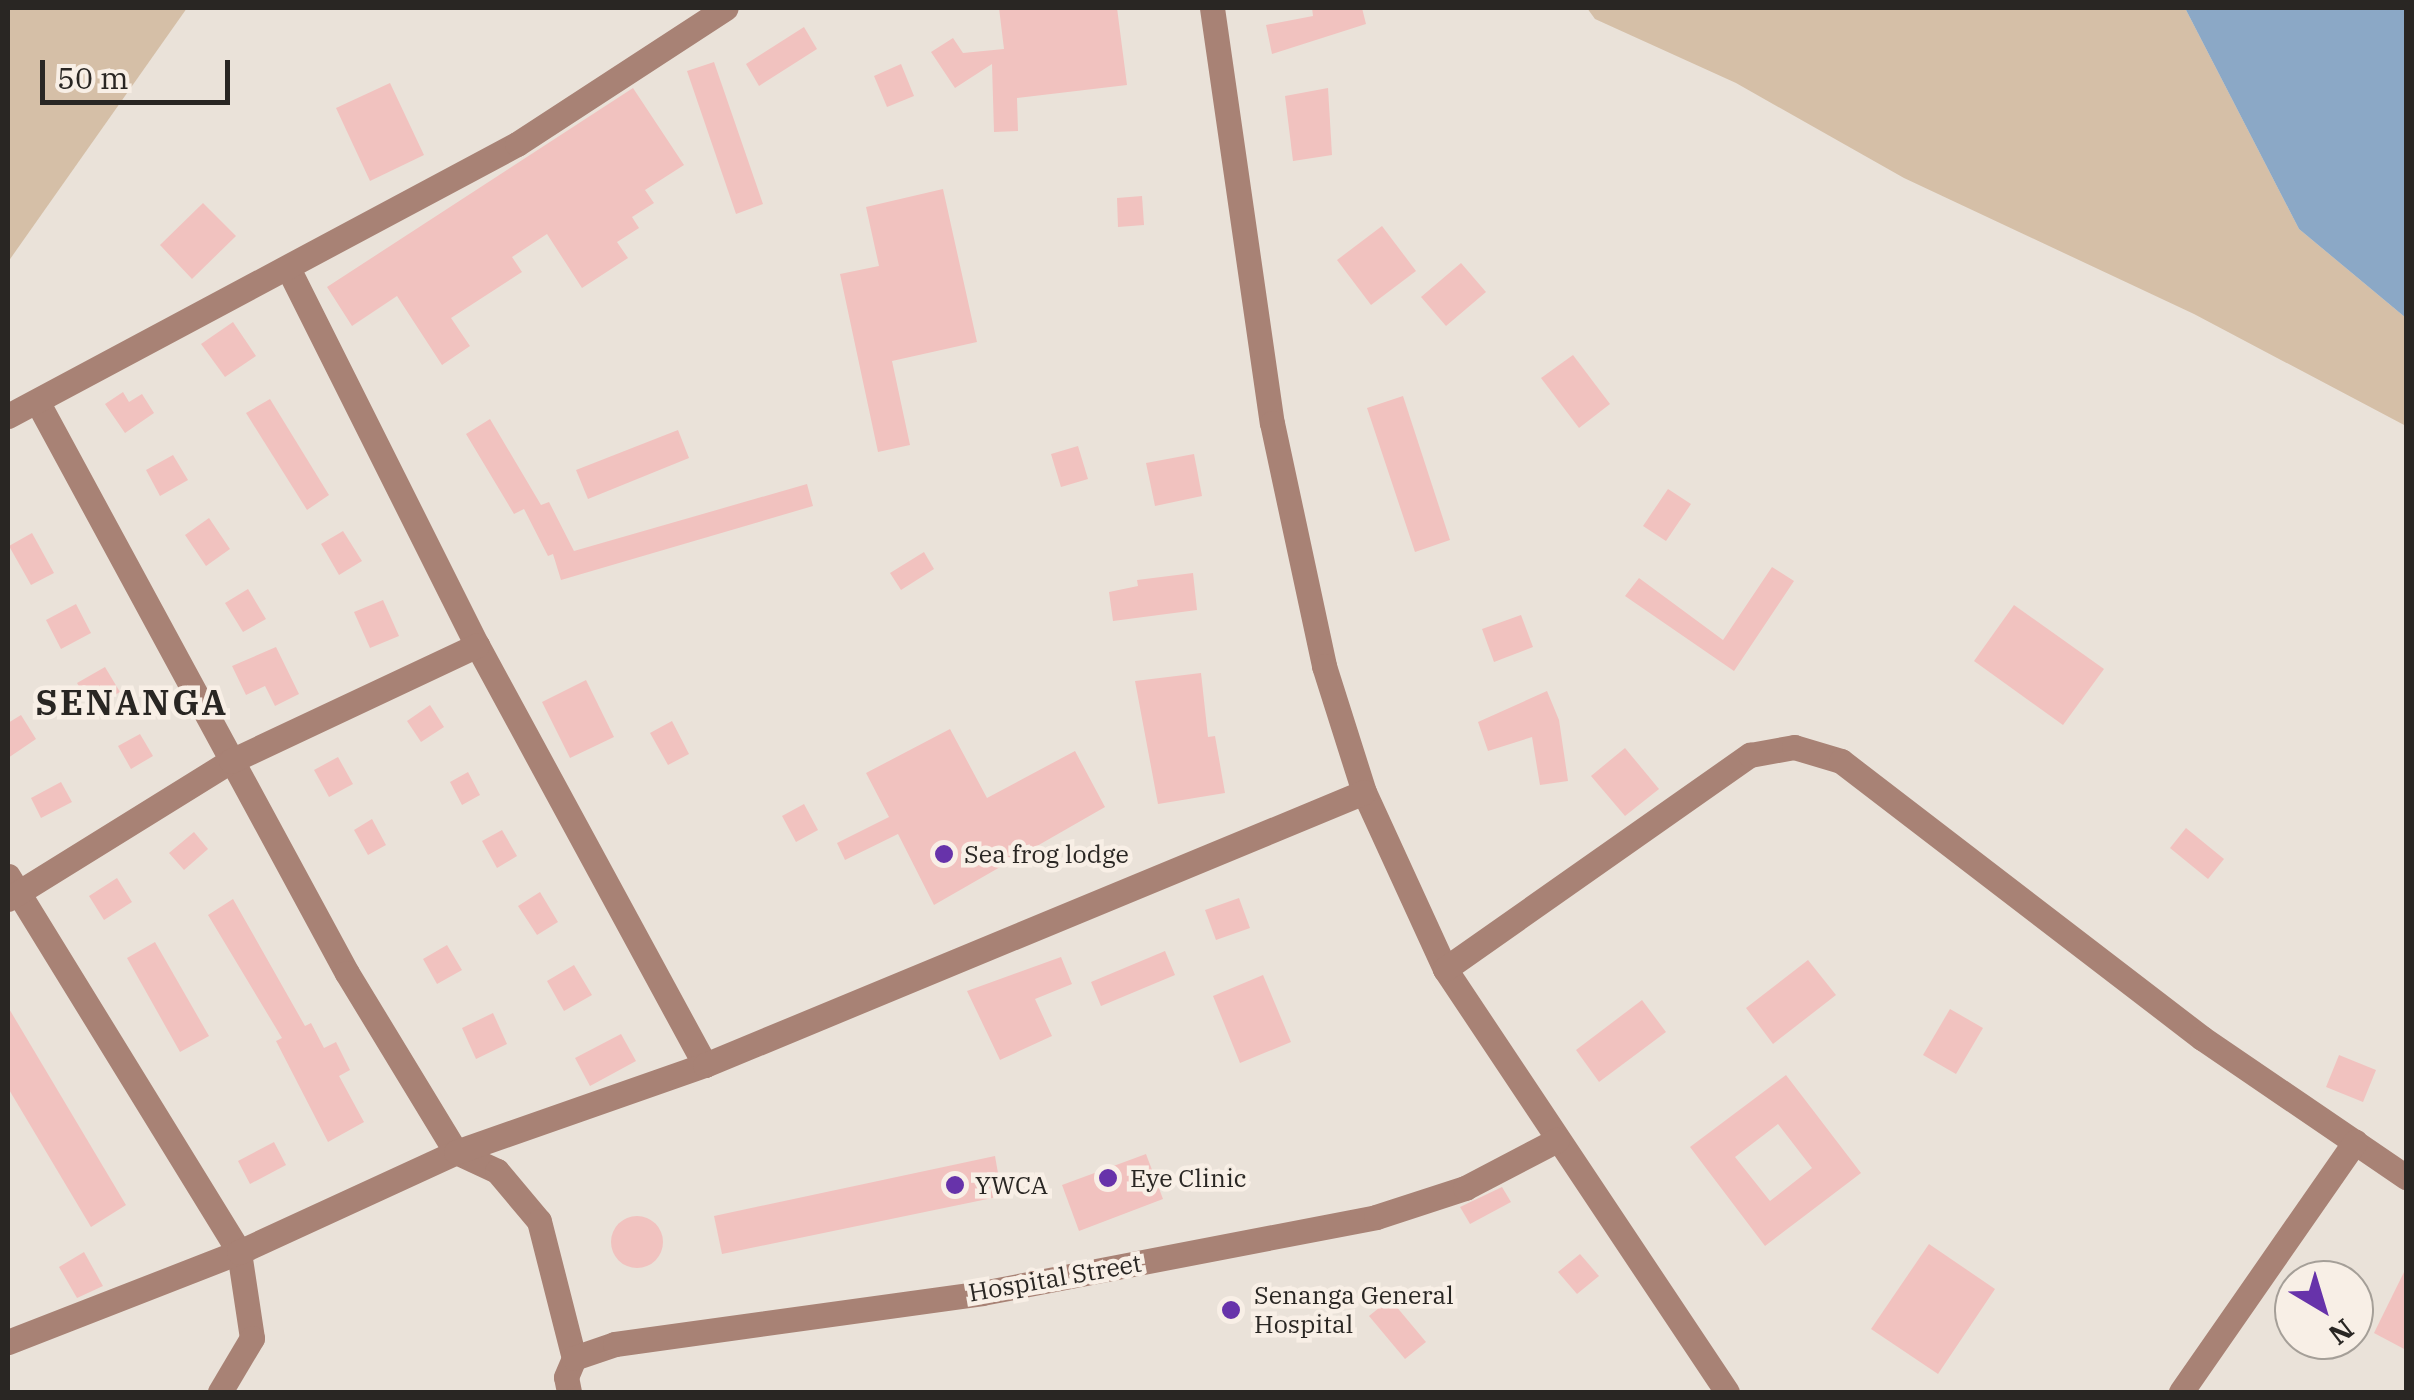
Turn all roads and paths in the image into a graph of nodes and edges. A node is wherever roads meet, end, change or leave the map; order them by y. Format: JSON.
{"nodes":[{"id":1,"x":726,"y":8,"type":"edge"},
{"id":2,"x":1212,"y":8,"type":"edge"},
{"id":3,"x":288,"y":268,"type":"junction"},
{"id":4,"x":38,"y":403,"type":"junction"},
{"id":5,"x":8,"y":416,"type":"edge"},
{"id":6,"x":477,"y":645,"type":"junction"},
{"id":7,"x":230,"y":761,"type":"junction"},
{"id":8,"x":1364,"y":792,"type":"junction"},
{"id":9,"x":11,"y":889,"type":"edge"},
{"id":10,"x":1445,"y":969,"type":"junction"},
{"id":11,"x":705,"y":1065,"type":"junction"},
{"id":12,"x":1557,"y":1140,"type":"junction"},
{"id":13,"x":2355,"y":1142,"type":"junction"},
{"id":14,"x":456,"y":1152,"type":"junction"},
{"id":15,"x":2406,"y":1177,"type":"edge"},
{"id":16,"x":239,"y":1252,"type":"junction"},
{"id":17,"x":8,"y":1342,"type":"edge"},
{"id":18,"x":574,"y":1358,"type":"junction"},
{"id":19,"x":241,"y":1364,"type":"junction"},
{"id":20,"x":220,"y":1392,"type":"edge"},
{"id":21,"x":240,"y":1392,"type":"edge"},
{"id":22,"x":569,"y":1392,"type":"edge"},
{"id":23,"x":1727,"y":1392,"type":"edge"},
{"id":24,"x":2180,"y":1392,"type":"edge"}],
"edges":[{"from":1,"to":3,"type":"street"},
{"from":2,"to":8,"type":"street"},
{"from":3,"to":4,"type":"street"},
{"from":3,"to":6,"type":"street"},
{"from":4,"to":5,"type":"street"},
{"from":4,"to":7,"type":"street"},
{"from":6,"to":7,"type":"street"},
{"from":6,"to":11,"type":"street"},
{"from":7,"to":9,"type":"street"},
{"from":7,"to":14,"type":"street"},
{"from":8,"to":10,"type":"street"},
{"from":8,"to":11,"type":"street"},
{"from":9,"to":16,"type":"street"},
{"from":10,"to":12,"type":"street"},
{"from":10,"to":13,"type":"street"},
{"from":11,"to":14,"type":"street"},
{"from":12,"to":18,"type":"street","name":"Hospital Street"},
{"from":12,"to":23,"type":"street"},
{"from":13,"to":15,"type":"street"},
{"from":13,"to":24,"type":"street"},
{"from":14,"to":16,"type":"street"},
{"from":14,"to":18,"type":"street"},
{"from":16,"to":17,"type":"street"},
{"from":16,"to":19,"type":"street"},
{"from":18,"to":22,"type":"street"},
{"from":19,"to":20,"type":"street"},
{"from":19,"to":21,"type":"street"}]}
